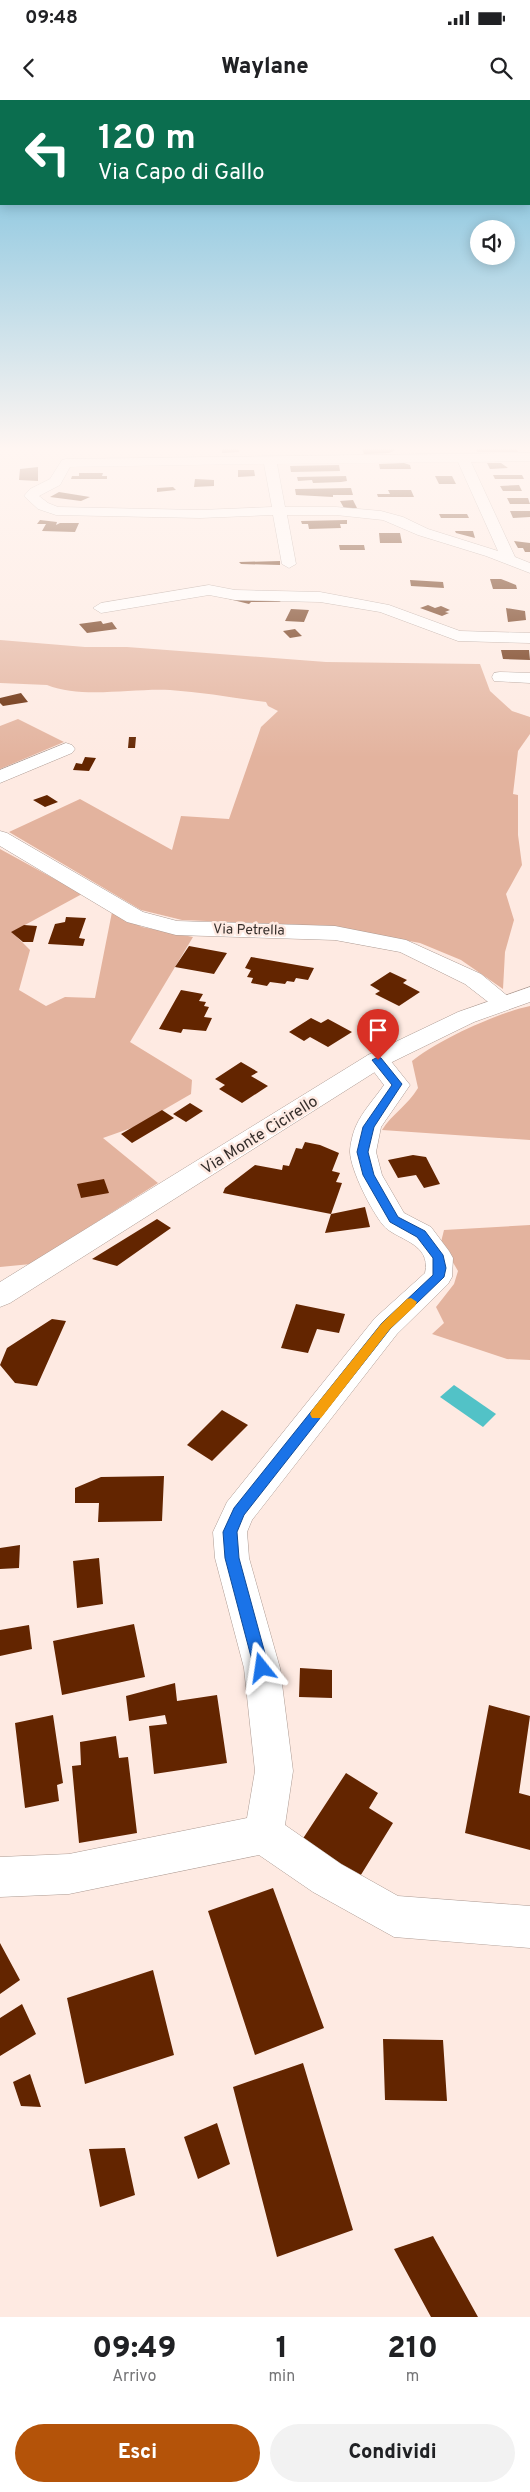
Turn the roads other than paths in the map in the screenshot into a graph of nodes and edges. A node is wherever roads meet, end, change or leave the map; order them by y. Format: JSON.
{"nodes":[{"id":1,"x":287,"y":551,"type":"edge"},
{"id":2,"x":487,"y":551,"type":"edge"},
{"id":3,"x":505,"y":551,"type":"edge"},
{"id":4,"x":508,"y":558,"type":"junction"},
{"id":5,"x":289,"y":564,"type":"dead end"},
{"id":6,"x":530,"y":569,"type":"edge"},
{"id":7,"x":101,"y":608,"type":"dead end"},
{"id":8,"x":530,"y":638,"type":"edge"},
{"id":9,"x":500,"y":677,"type":"dead end"},
{"id":10,"x":530,"y":678,"type":"edge"},
{"id":11,"x":66,"y":749,"type":"dead end"},
{"id":12,"x":0,"y":777,"type":"edge"},
{"id":13,"x":0,"y":837,"type":"edge"},
{"id":14,"x":530,"y":994,"type":"edge"},
{"id":15,"x":504,"y":1003,"type":"junction"},
{"id":16,"x":378,"y":1060,"type":"junction"},
{"id":17,"x":0,"y":1296,"type":"edge"},
{"id":18,"x":264,"y":1834,"type":"junction"},
{"id":19,"x":0,"y":1877,"type":"edge"},
{"id":20,"x":530,"y":1927,"type":"edge"}],
"edges":[{"from":1,"to":5,"type":"street"},
{"from":2,"to":4,"type":"street"},
{"from":3,"to":4,"type":"street"},
{"from":4,"to":6,"type":"street"},
{"from":7,"to":8,"type":"street"},
{"from":9,"to":10,"type":"street"},
{"from":11,"to":12,"type":"street"},
{"from":13,"to":15,"type":"street","name":"Via Petrella"},
{"from":14,"to":15,"type":"street","name":"Via Monte Cicirello"},
{"from":15,"to":16,"type":"street","name":"Via Monte Cicirello"},
{"from":16,"to":17,"type":"street","name":"Via Monte Cicirello"},
{"from":16,"to":18,"type":"street"},
{"from":18,"to":19,"type":"street"},
{"from":18,"to":20,"type":"street"}]}
